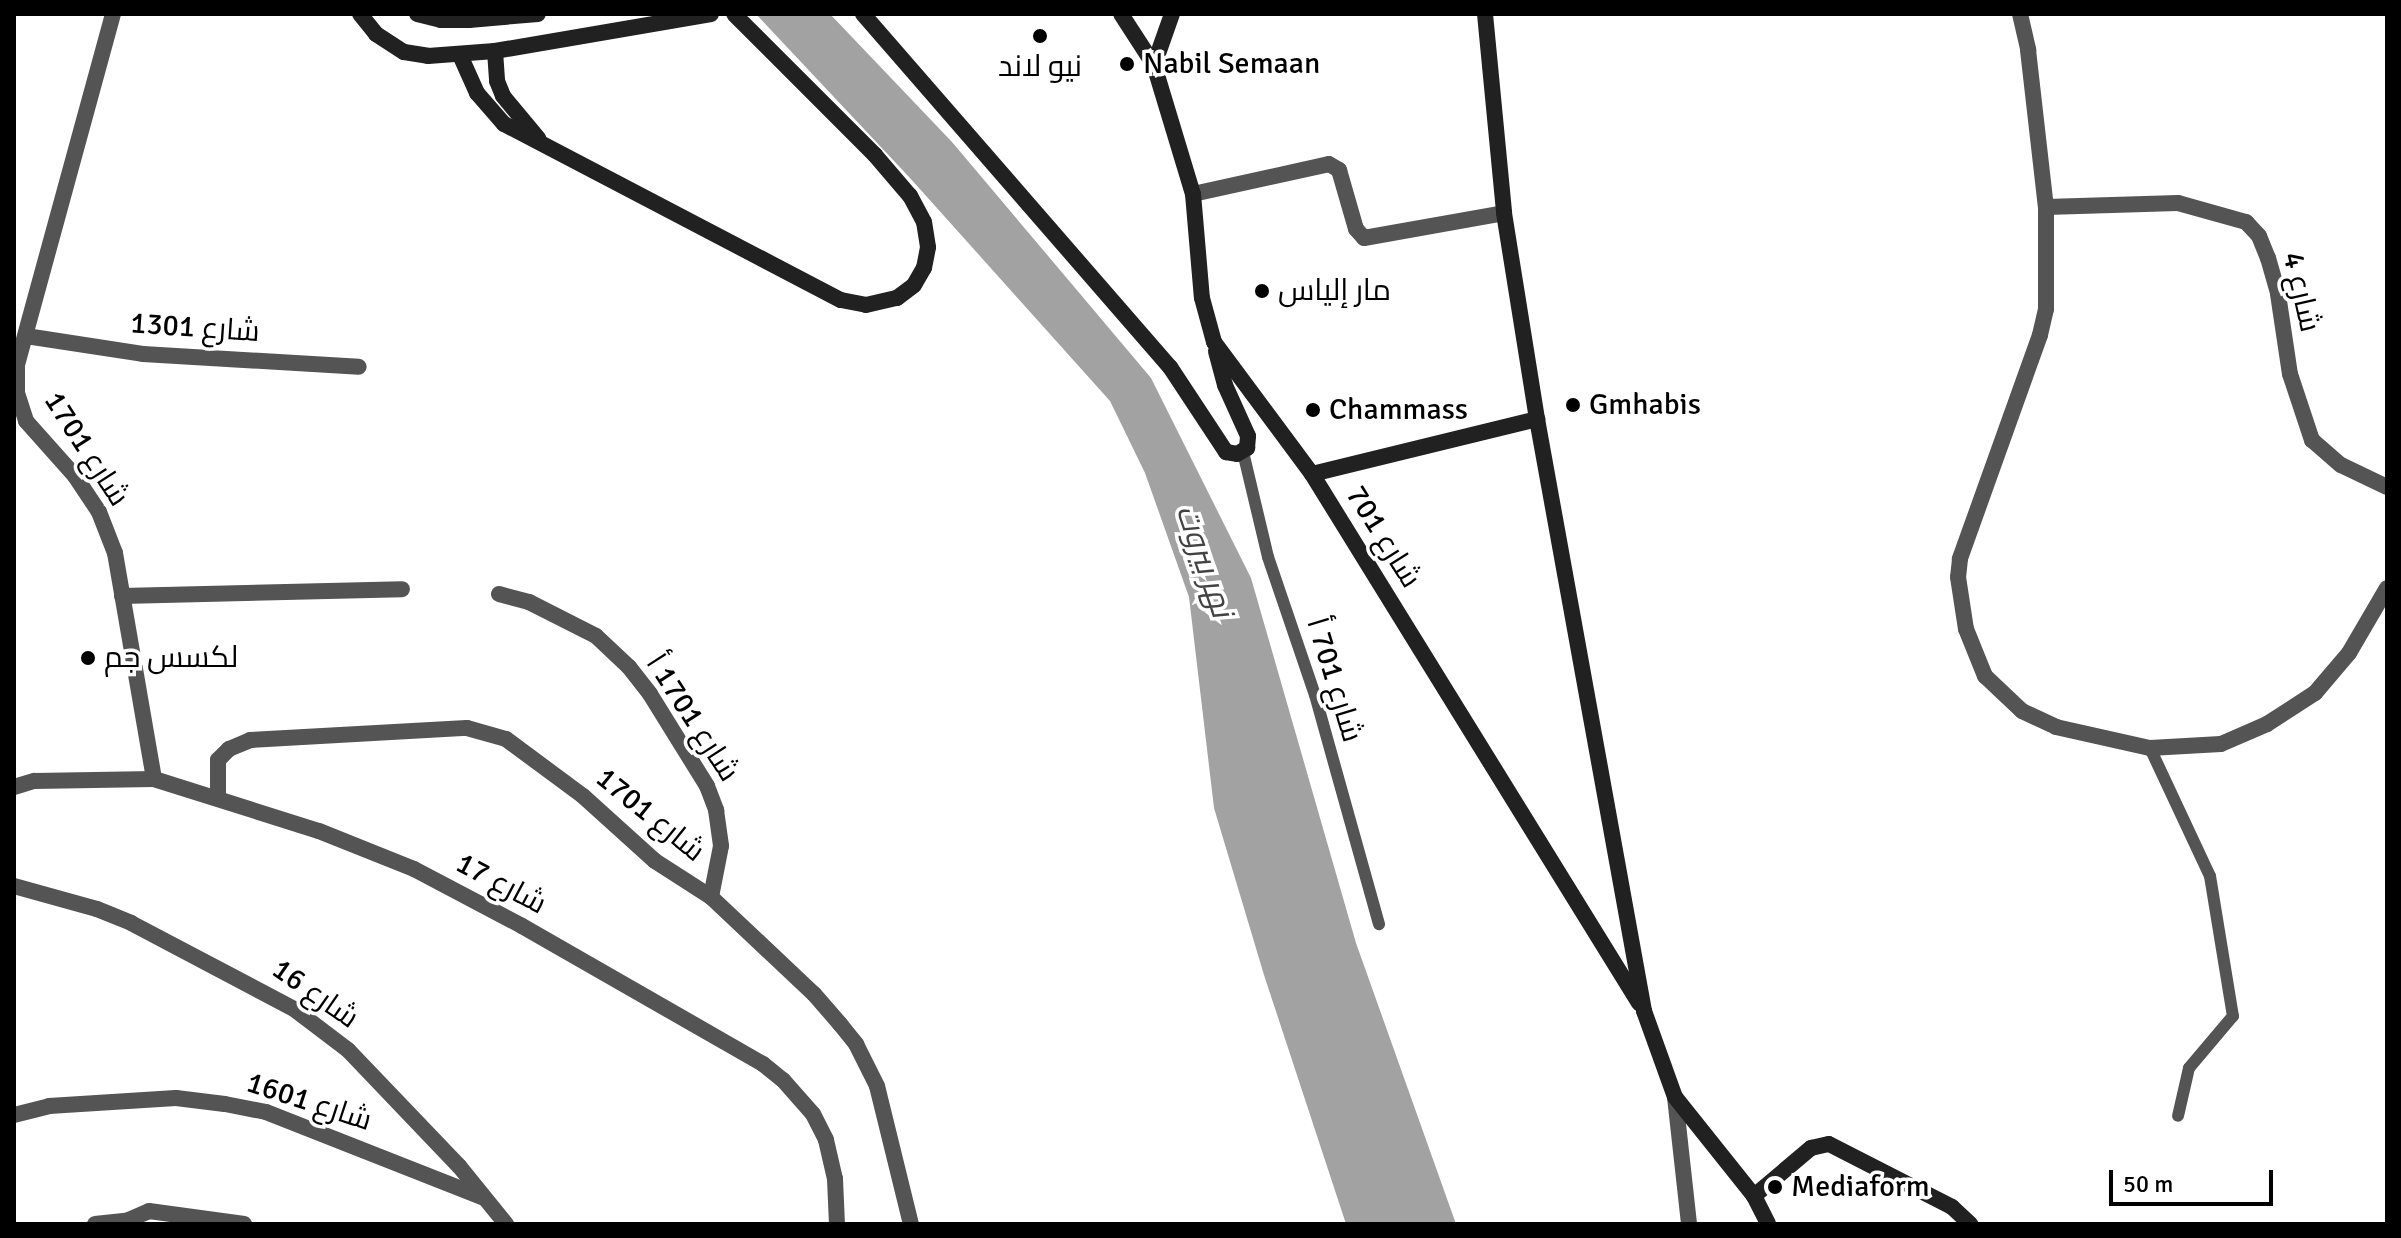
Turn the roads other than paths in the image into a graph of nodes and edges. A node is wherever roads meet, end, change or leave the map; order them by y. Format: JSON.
{"nodes":[{"id":1,"x":113,"y":14,"type":"edge"},
{"id":2,"x":360,"y":14,"type":"edge"},
{"id":3,"x":417,"y":14,"type":"edge"},
{"id":4,"x":538,"y":14,"type":"edge"},
{"id":5,"x":734,"y":14,"type":"edge"},
{"id":6,"x":863,"y":14,"type":"edge"},
{"id":7,"x":1121,"y":14,"type":"edge"},
{"id":8,"x":1172,"y":14,"type":"edge"},
{"id":9,"x":1485,"y":14,"type":"edge"},
{"id":10,"x":2020,"y":14,"type":"edge"},
{"id":11,"x":705,"y":15,"type":"edge"},
{"id":12,"x":508,"y":17,"type":"edge"},
{"id":13,"x":495,"y":51,"type":"junction"},
{"id":14,"x":460,"y":55,"type":"junction"},
{"id":15,"x":1154,"y":65,"type":"junction"},
{"id":16,"x":545,"y":145,"type":"junction"},
{"id":17,"x":1193,"y":194,"type":"junction"},
{"id":18,"x":2046,"y":207,"type":"junction"},
{"id":19,"x":1504,"y":213,"type":"junction"},
{"id":20,"x":26,"y":336,"type":"junction"},
{"id":21,"x":1214,"y":342,"type":"junction"},
{"id":22,"x":359,"y":367,"type":"dead end"},
{"id":23,"x":1537,"y":419,"type":"junction"},
{"id":24,"x":1243,"y":452,"type":"junction"},
{"id":25,"x":1312,"y":474,"type":"junction"},
{"id":26,"x":2387,"y":487,"type":"edge"},
{"id":27,"x":2387,"y":588,"type":"edge"},
{"id":28,"x":402,"y":589,"type":"dead end"},
{"id":29,"x":499,"y":594,"type":"dead end"},
{"id":30,"x":122,"y":596,"type":"junction"},
{"id":31,"x":2150,"y":748,"type":"junction"},
{"id":32,"x":154,"y":779,"type":"junction"},
{"id":33,"x":14,"y":787,"type":"edge"},
{"id":34,"x":218,"y":798,"type":"junction"},
{"id":35,"x":14,"y":886,"type":"edge"},
{"id":36,"x":14,"y":893,"type":"edge"},
{"id":37,"x":33,"y":894,"type":"junction"},
{"id":38,"x":711,"y":897,"type":"junction"},
{"id":39,"x":1379,"y":924,"type":"dead end"},
{"id":40,"x":1644,"y":1011,"type":"junction"},
{"id":41,"x":1675,"y":1097,"type":"junction"},
{"id":42,"x":14,"y":1115,"type":"edge"},
{"id":43,"x":2178,"y":1116,"type":"dead end"},
{"id":44,"x":1754,"y":1196,"type":"junction"},
{"id":45,"x":484,"y":1197,"type":"junction"},
{"id":46,"x":95,"y":1224,"type":"edge"},
{"id":47,"x":244,"y":1224,"type":"edge"},
{"id":48,"x":506,"y":1224,"type":"edge"},
{"id":49,"x":837,"y":1224,"type":"edge"},
{"id":50,"x":911,"y":1224,"type":"edge"},
{"id":51,"x":1689,"y":1224,"type":"edge"},
{"id":52,"x":1768,"y":1224,"type":"edge"},
{"id":53,"x":1970,"y":1224,"type":"edge"}],
"edges":[{"from":1,"to":20,"type":"street","name":"شارع 1701"},
{"from":2,"to":14,"type":"street"},
{"from":3,"to":12,"type":"street"},
{"from":4,"to":12,"type":"street"},
{"from":5,"to":16,"type":"street"},
{"from":6,"to":24,"type":"street"},
{"from":7,"to":15,"type":"street","name":"شارع 701"},
{"from":8,"to":15,"type":"street"},
{"from":9,"to":19,"type":"street"},
{"from":10,"to":18,"type":"street"},
{"from":11,"to":13,"type":"street"},
{"from":13,"to":14,"type":"street"},
{"from":13,"to":16,"type":"street"},
{"from":14,"to":16,"type":"street"},
{"from":15,"to":17,"type":"street","name":"شارع 701"},
{"from":17,"to":19,"type":"street"},
{"from":17,"to":21,"type":"street","name":"شارع 701"},
{"from":18,"to":26,"type":"street","name":"شارع 4"},
{"from":18,"to":31,"type":"street"},
{"from":19,"to":23,"type":"street"},
{"from":20,"to":22,"type":"street","name":"شارع 1301"},
{"from":20,"to":30,"type":"street","name":"شارع 1701"},
{"from":21,"to":24,"type":"street"},
{"from":21,"to":25,"type":"street","name":"شارع 701"},
{"from":23,"to":25,"type":"street"},
{"from":23,"to":40,"type":"street"},
{"from":24,"to":39,"type":"lane","name":"شارع 701 أ"},
{"from":25,"to":40,"type":"street","name":"شارع 701"},
{"from":27,"to":31,"type":"street"},
{"from":28,"to":30,"type":"street"},
{"from":29,"to":38,"type":"street","name":"شارع 1701 أ"},
{"from":30,"to":32,"type":"street","name":"شارع 1701"},
{"from":31,"to":43,"type":"lane"},
{"from":32,"to":33,"type":"street","name":"شارع 17"},
{"from":32,"to":34,"type":"street","name":"شارع 17"},
{"from":34,"to":38,"type":"street","name":"شارع 1701"},
{"from":34,"to":49,"type":"street","name":"شارع 17"},
{"from":35,"to":37,"type":"street","name":"شارع 16"},
{"from":36,"to":37,"type":"street","name":"شارع 16"},
{"from":37,"to":45,"type":"street","name":"شارع 16"},
{"from":38,"to":50,"type":"street","name":"شارع 1701"},
{"from":40,"to":41,"type":"street"},
{"from":41,"to":44,"type":"street"},
{"from":41,"to":51,"type":"street"},
{"from":42,"to":45,"type":"street","name":"شارع 1601"},
{"from":44,"to":52,"type":"street"},
{"from":44,"to":53,"type":"street"},
{"from":45,"to":48,"type":"street","name":"شارع 16"},
{"from":46,"to":47,"type":"street"}]}
